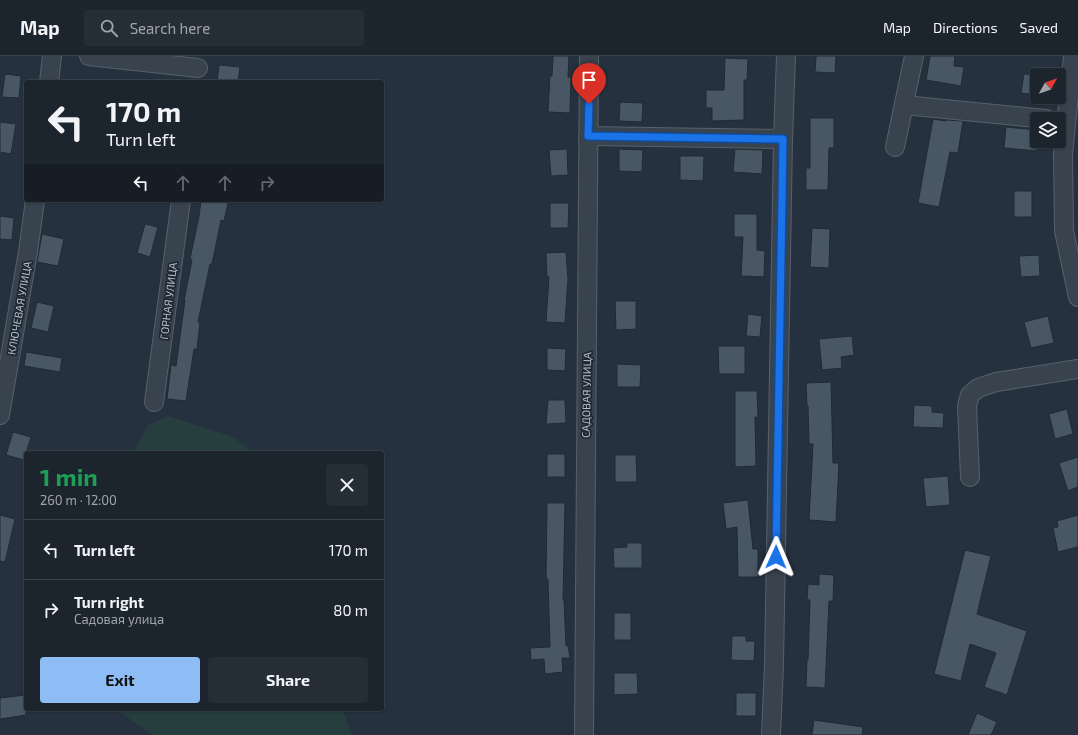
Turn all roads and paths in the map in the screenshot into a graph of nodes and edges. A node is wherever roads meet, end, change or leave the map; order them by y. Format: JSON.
{"nodes":[{"id":1,"x":52,"y":56,"type":"edge"},
{"id":2,"x":89,"y":56,"type":"edge"},
{"id":3,"x":589,"y":56,"type":"edge"},
{"id":4,"x":786,"y":56,"type":"edge"},
{"id":5,"x":914,"y":56,"type":"edge"},
{"id":6,"x":1073,"y":56,"type":"edge"},
{"id":7,"x":197,"y":69,"type":"edge"},
{"id":8,"x":49,"y":80,"type":"edge"},
{"id":9,"x":904,"y":105,"type":"junction"},
{"id":10,"x":1064,"y":112,"type":"edge"},
{"id":11,"x":1030,"y":117,"type":"edge"},
{"id":12,"x":588,"y":136,"type":"junction"},
{"id":13,"x":783,"y":139,"type":"junction"},
{"id":14,"x":895,"y":147,"type":"dead end"},
{"id":15,"x":1063,"y":148,"type":"edge"},
{"id":16,"x":35,"y":202,"type":"edge"},
{"id":17,"x":181,"y":202,"type":"edge"},
{"id":18,"x":1078,"y":297,"type":"edge"},
{"id":19,"x":1078,"y":369,"type":"edge"},
{"id":20,"x":154,"y":402,"type":"dead end"},
{"id":21,"x":0,"y":415,"type":"edge"},
{"id":22,"x":970,"y":477,"type":"dead end"},
{"id":23,"x":584,"y":735,"type":"edge"},
{"id":24,"x":771,"y":735,"type":"edge"}],
"edges":[{"from":1,"to":8,"type":"street"},
{"from":2,"to":7,"type":"street"},
{"from":3,"to":12,"type":"street","name":"САДОВАЯ УЛИЦА"},
{"from":4,"to":13,"type":"street"},
{"from":5,"to":9,"type":"street"},
{"from":6,"to":10,"type":"street"},
{"from":9,"to":11,"type":"street"},
{"from":9,"to":14,"type":"street"},
{"from":12,"to":13,"type":"street"},
{"from":12,"to":23,"type":"street","name":"САДОВАЯ УЛИЦА"},
{"from":13,"to":24,"type":"street"},
{"from":15,"to":18,"type":"street"},
{"from":16,"to":21,"type":"street","name":"КЛЮЧЕВАЯ УЛИЦА"},
{"from":17,"to":20,"type":"street","name":"ГОРНАЯ УЛИЦА"},
{"from":19,"to":22,"type":"street"}]}
